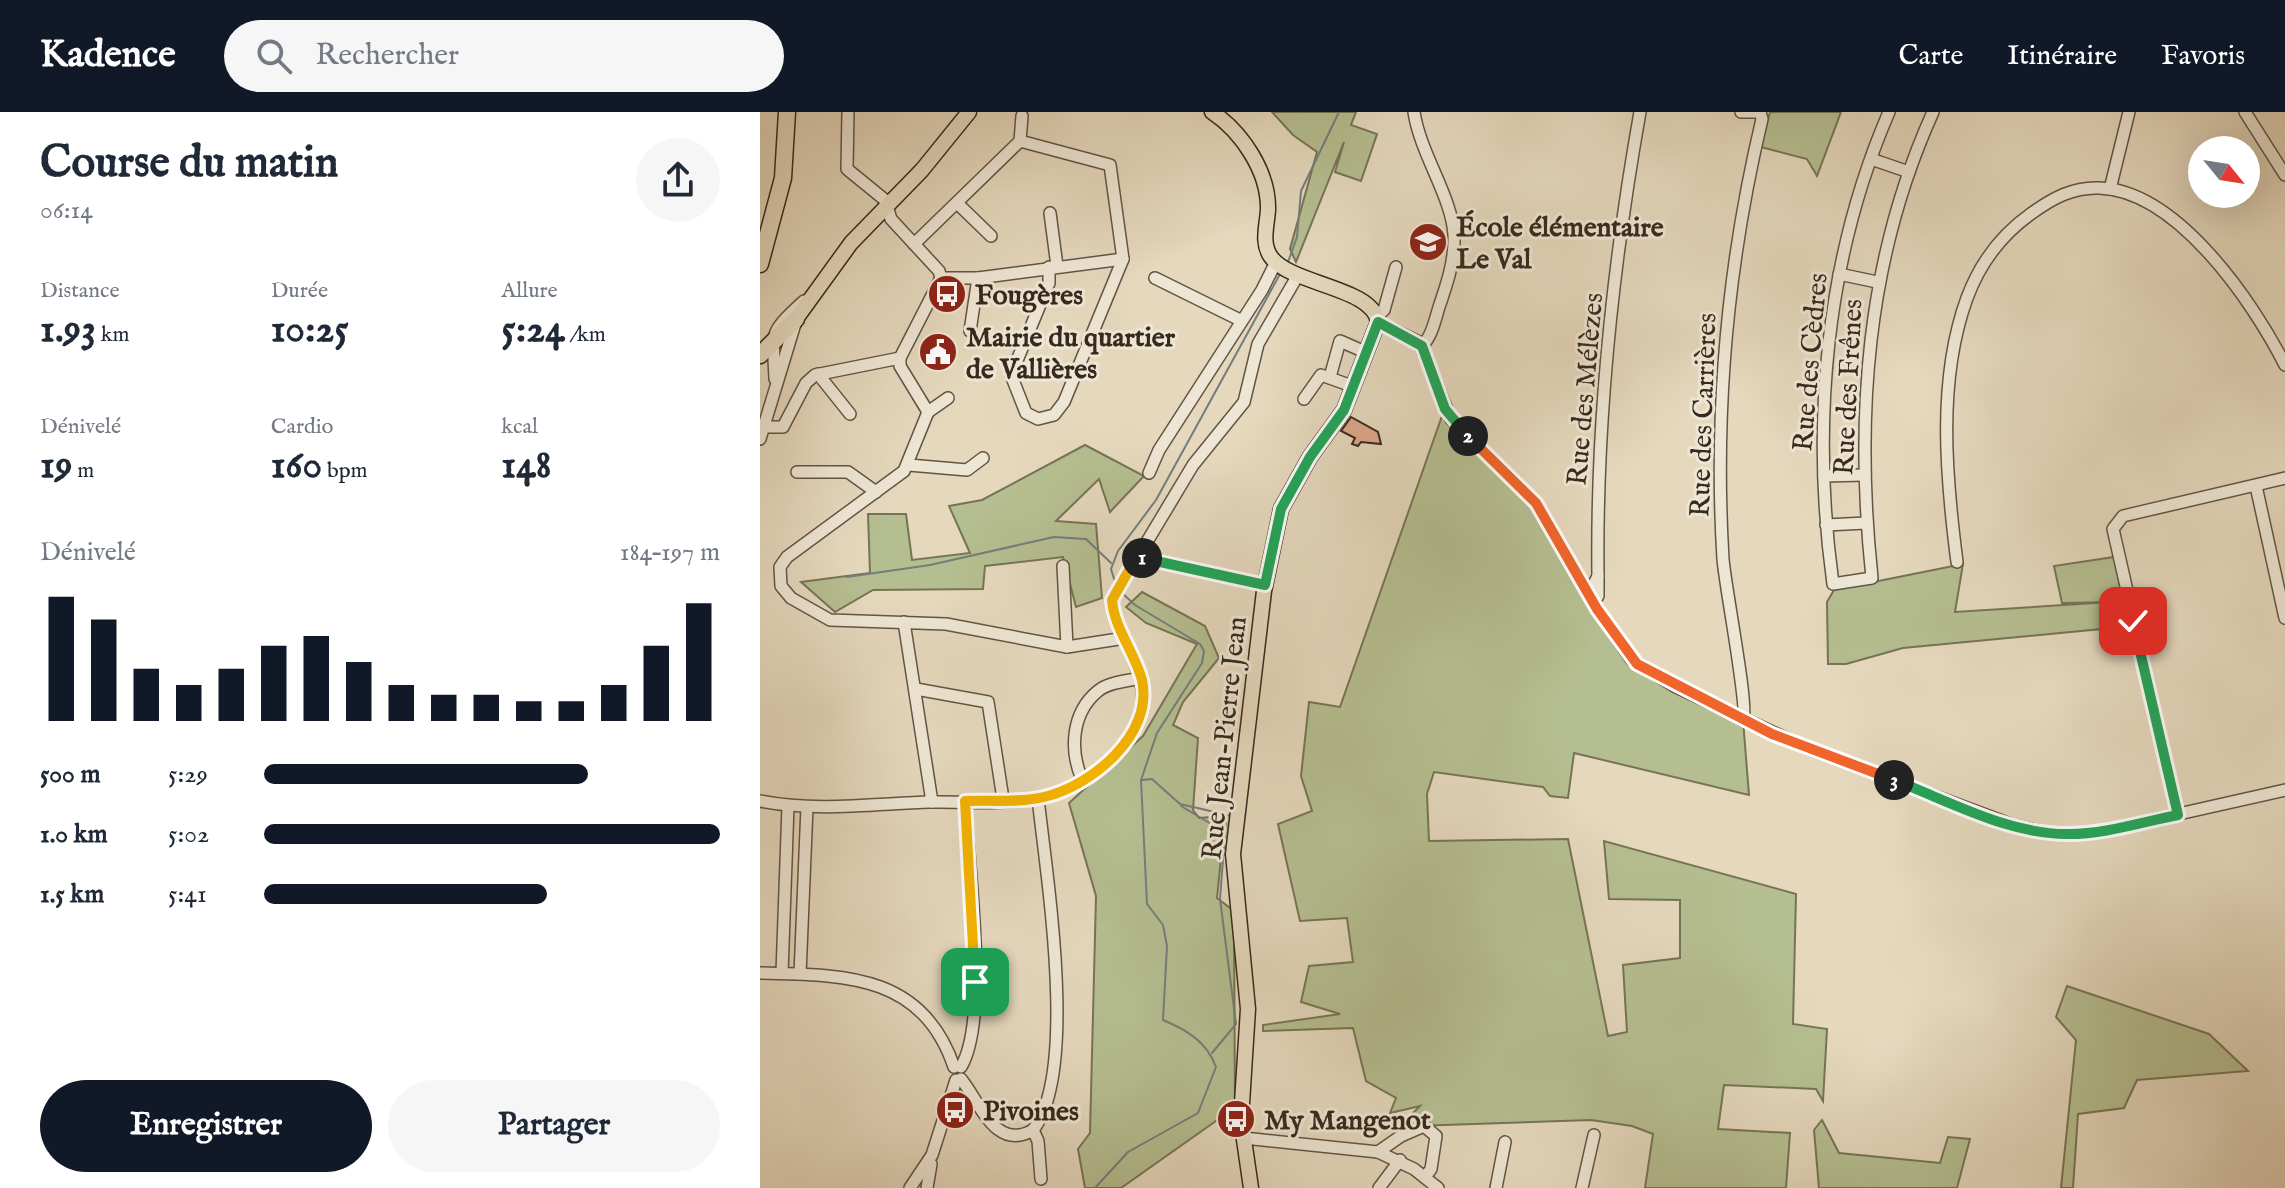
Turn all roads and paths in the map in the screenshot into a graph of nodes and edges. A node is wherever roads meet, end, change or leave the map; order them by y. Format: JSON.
{"nodes":[{"id":1,"x":787,"y":112,"type":"edge"},
{"id":2,"x":848,"y":112,"type":"edge"},
{"id":3,"x":969,"y":112,"type":"edge"},
{"id":4,"x":1212,"y":112,"type":"edge"},
{"id":5,"x":1414,"y":112,"type":"edge"},
{"id":6,"x":1640,"y":112,"type":"edge"},
{"id":7,"x":1741,"y":112,"type":"edge"},
{"id":8,"x":1760,"y":112,"type":"edge"},
{"id":9,"x":1889,"y":112,"type":"edge"},
{"id":10,"x":1933,"y":112,"type":"edge"},
{"id":11,"x":2129,"y":112,"type":"edge"},
{"id":12,"x":1022,"y":116,"type":"dead end"},
{"id":13,"x":2249,"y":116,"type":"edge"},
{"id":14,"x":1020,"y":141,"type":"junction"},
{"id":15,"x":1871,"y":159,"type":"junction"},
{"id":16,"x":1909,"y":172,"type":"junction"},
{"id":17,"x":2285,"y":175,"type":"edge"},
{"id":18,"x":2110,"y":189,"type":"junction"},
{"id":19,"x":957,"y":203,"type":"junction"},
{"id":20,"x":886,"y":207,"type":"junction"},
{"id":21,"x":1050,"y":213,"type":"dead end"},
{"id":22,"x":991,"y":236,"type":"dead end"},
{"id":23,"x":914,"y":244,"type":"junction"},
{"id":24,"x":1123,"y":259,"type":"junction"},
{"id":25,"x":760,"y":264,"type":"edge"},
{"id":26,"x":1277,"y":264,"type":"junction"},
{"id":27,"x":1053,"y":267,"type":"junction"},
{"id":28,"x":1396,"y":267,"type":"dead end"},
{"id":29,"x":1296,"y":274,"type":"junction"},
{"id":30,"x":1839,"y":274,"type":"junction"},
{"id":31,"x":941,"y":278,"type":"junction"},
{"id":32,"x":978,"y":278,"type":"junction"},
{"id":33,"x":1155,"y":278,"type":"dead end"},
{"id":34,"x":1877,"y":282,"type":"junction"},
{"id":35,"x":810,"y":295,"type":"junction"},
{"id":36,"x":796,"y":319,"type":"junction"},
{"id":37,"x":1378,"y":319,"type":"junction"},
{"id":38,"x":1240,"y":320,"type":"junction"},
{"id":39,"x":970,"y":331,"type":"dead end"},
{"id":40,"x":1422,"y":346,"type":"junction"},
{"id":41,"x":766,"y":350,"type":"edge"},
{"id":42,"x":1365,"y":352,"type":"junction"},
{"id":43,"x":900,"y":358,"type":"junction"},
{"id":44,"x":2285,"y":365,"type":"edge"},
{"id":45,"x":818,"y":374,"type":"junction"},
{"id":46,"x":1330,"y":377,"type":"junction"},
{"id":47,"x":1352,"y":386,"type":"junction"},
{"id":48,"x":775,"y":390,"type":"junction"},
{"id":49,"x":948,"y":398,"type":"dead end"},
{"id":50,"x":1304,"y":399,"type":"dead end"},
{"id":51,"x":928,"y":412,"type":"junction"},
{"id":52,"x":850,"y":414,"type":"dead end"},
{"id":53,"x":764,"y":427,"type":"junction"},
{"id":54,"x":760,"y":439,"type":"edge"},
{"id":55,"x":983,"y":458,"type":"dead end"},
{"id":56,"x":909,"y":465,"type":"junction"},
{"id":57,"x":797,"y":472,"type":"dead end"},
{"id":58,"x":1149,"y":473,"type":"dead end"},
{"id":59,"x":1864,"y":475,"type":"junction"},
{"id":60,"x":1824,"y":476,"type":"junction"},
{"id":61,"x":2285,"y":478,"type":"edge"},
{"id":62,"x":2256,"y":486,"type":"junction"},
{"id":63,"x":876,"y":492,"type":"junction"},
{"id":64,"x":1866,"y":523,"type":"junction"},
{"id":65,"x":1826,"y":525,"type":"junction"},
{"id":66,"x":1137,"y":556,"type":"junction"},
{"id":67,"x":1957,"y":562,"type":"dead end"},
{"id":68,"x":1063,"y":566,"type":"dead end"},
{"id":69,"x":1598,"y":576,"type":"junction"},
{"id":70,"x":1872,"y":578,"type":"joint"},
{"id":71,"x":1265,"y":585,"type":"junction"},
{"id":72,"x":1585,"y":588,"type":"junction"},
{"id":73,"x":1593,"y":602,"type":"junction"},
{"id":74,"x":2285,"y":618,"type":"edge"},
{"id":75,"x":904,"y":622,"type":"junction"},
{"id":76,"x":1125,"y":638,"type":"junction"},
{"id":77,"x":1067,"y":647,"type":"junction"},
{"id":78,"x":1141,"y":678,"type":"junction"},
{"id":79,"x":916,"y":689,"type":"junction"},
{"id":80,"x":1743,"y":720,"type":"junction"},
{"id":81,"x":1082,"y":779,"type":"junction"},
{"id":82,"x":2285,"y":790,"type":"edge"},
{"id":83,"x":1038,"y":798,"type":"junction"},
{"id":84,"x":1003,"y":799,"type":"junction"},
{"id":85,"x":760,"y":801,"type":"edge"},
{"id":86,"x":965,"y":801,"type":"junction"},
{"id":87,"x":932,"y":802,"type":"junction"},
{"id":88,"x":788,"y":806,"type":"junction"},
{"id":89,"x":807,"y":807,"type":"junction"},
{"id":90,"x":2178,"y":815,"type":"junction"},
{"id":91,"x":784,"y":903,"type":"junction"},
{"id":92,"x":803,"y":904,"type":"junction"},
{"id":93,"x":760,"y":973,"type":"edge"},
{"id":94,"x":782,"y":973,"type":"junction"},
{"id":95,"x":800,"y":974,"type":"junction"},
{"id":96,"x":958,"y":1073,"type":"junction"},
{"id":97,"x":1033,"y":1130,"type":"junction"},
{"id":98,"x":1594,"y":1135,"type":"dead end"},
{"id":99,"x":1244,"y":1138,"type":"junction"},
{"id":100,"x":1505,"y":1142,"type":"dead end"},
{"id":101,"x":1378,"y":1152,"type":"junction"},
{"id":102,"x":932,"y":1155,"type":"junction"},
{"id":103,"x":1400,"y":1160,"type":"junction"},
{"id":104,"x":1425,"y":1177,"type":"junction"},
{"id":105,"x":1041,"y":1179,"type":"dead end"},
{"id":106,"x":910,"y":1188,"type":"edge"},
{"id":107,"x":927,"y":1188,"type":"edge"},
{"id":108,"x":1251,"y":1188,"type":"edge"},
{"id":109,"x":1379,"y":1188,"type":"edge"},
{"id":110,"x":1438,"y":1188,"type":"edge"},
{"id":111,"x":1496,"y":1188,"type":"edge"},
{"id":112,"x":1582,"y":1188,"type":"edge"}],
"edges":[{"from":1,"to":25,"type":"highway"},
{"from":2,"to":20,"type":"street"},
{"from":3,"to":20,"type":"main road"},
{"from":4,"to":26,"type":"main road"},
{"from":5,"to":40,"type":"street"},
{"from":6,"to":69,"type":"street","name":"Rue des Mélèzes"},
{"from":7,"to":8,"type":"street"},
{"from":8,"to":80,"type":"street","name":"Rue des Carrières"},
{"from":9,"to":15,"type":"street","name":"Rue des Cèdres"},
{"from":10,"to":16,"type":"street","name":"Rue des Frênes"},
{"from":11,"to":18,"type":"street"},
{"from":12,"to":14,"type":"street"},
{"from":13,"to":17,"type":"street"},
{"from":14,"to":19,"type":"street"},
{"from":14,"to":24,"type":"street"},
{"from":15,"to":16,"type":"street"},
{"from":15,"to":30,"type":"street","name":"Rue des Cèdres"},
{"from":16,"to":34,"type":"street","name":"Rue des Frênes"},
{"from":18,"to":44,"type":"street"},
{"from":18,"to":67,"type":"street"},
{"from":19,"to":22,"type":"street"},
{"from":19,"to":23,"type":"street"},
{"from":20,"to":23,"type":"street"},
{"from":20,"to":35,"type":"main road"},
{"from":21,"to":27,"type":"street"},
{"from":23,"to":31,"type":"street"},
{"from":24,"to":27,"type":"street"},
{"from":24,"to":27,"type":"street"},
{"from":26,"to":29,"type":"main road"},
{"from":26,"to":38,"type":"street"},
{"from":27,"to":32,"type":"street"},
{"from":28,"to":37,"type":"street"},
{"from":29,"to":37,"type":"main road"},
{"from":29,"to":66,"type":"street"},
{"from":30,"to":34,"type":"street"},
{"from":30,"to":60,"type":"street","name":"Rue des Cèdres"},
{"from":31,"to":32,"type":"street"},
{"from":31,"to":43,"type":"street"},
{"from":32,"to":39,"type":"street"},
{"from":33,"to":38,"type":"street"},
{"from":34,"to":59,"type":"street","name":"Rue des Frênes"},
{"from":35,"to":36,"type":"main road"},
{"from":35,"to":41,"type":"street"},
{"from":36,"to":41,"type":"highway"},
{"from":36,"to":48,"type":"street"},
{"from":37,"to":40,"type":"street"},
{"from":37,"to":42,"type":"main road","name":"Rue Jean-Pierre Jean"},
{"from":38,"to":58,"type":"street"},
{"from":40,"to":72,"type":"street"},
{"from":41,"to":48,"type":"street"},
{"from":42,"to":46,"type":"street"},
{"from":42,"to":47,"type":"main road","name":"Rue Jean-Pierre Jean"},
{"from":43,"to":45,"type":"street"},
{"from":43,"to":51,"type":"street"},
{"from":45,"to":52,"type":"street"},
{"from":45,"to":53,"type":"street"},
{"from":46,"to":47,"type":"street"},
{"from":46,"to":50,"type":"street"},
{"from":47,"to":71,"type":"main road","name":"Rue Jean-Pierre Jean"},
{"from":48,"to":53,"type":"street"},
{"from":49,"to":51,"type":"street"},
{"from":51,"to":56,"type":"street"},
{"from":53,"to":54,"type":"street"},
{"from":55,"to":56,"type":"street"},
{"from":56,"to":63,"type":"street"},
{"from":57,"to":63,"type":"street"},
{"from":59,"to":60,"type":"street"},
{"from":59,"to":64,"type":"street","name":"Rue des Frênes"},
{"from":60,"to":65,"type":"street","name":"Rue des Cèdres"},
{"from":61,"to":62,"type":"street"},
{"from":62,"to":74,"type":"street"},
{"from":62,"to":90,"type":"street"},
{"from":63,"to":75,"type":"street"},
{"from":64,"to":65,"type":"street"},
{"from":64,"to":70,"type":"street","name":"Rue des Frênes"},
{"from":65,"to":70,"type":"street","name":"Rue des Cèdres"},
{"from":66,"to":71,"type":"street"},
{"from":66,"to":76,"type":"street"},
{"from":68,"to":77,"type":"street"},
{"from":69,"to":72,"type":"street"},
{"from":69,"to":73,"type":"street","name":"Rue des Mélèzes"},
{"from":71,"to":99,"type":"main road","name":"Rue Jean-Pierre Jean"},
{"from":72,"to":73,"type":"street"},
{"from":73,"to":80,"type":"street"},
{"from":75,"to":77,"type":"street"},
{"from":75,"to":79,"type":"street"},
{"from":76,"to":77,"type":"street"},
{"from":76,"to":78,"type":"street"},
{"from":78,"to":81,"type":"street"},
{"from":78,"to":81,"type":"street"},
{"from":79,"to":84,"type":"street"},
{"from":79,"to":87,"type":"street"},
{"from":80,"to":90,"type":"street"},
{"from":81,"to":83,"type":"street"},
{"from":82,"to":90,"type":"street"},
{"from":83,"to":84,"type":"street"},
{"from":83,"to":97,"type":"street"},
{"from":84,"to":86,"type":"street"},
{"from":85,"to":88,"type":"street"},
{"from":86,"to":87,"type":"street"},
{"from":86,"to":96,"type":"street"},
{"from":87,"to":89,"type":"street"},
{"from":88,"to":89,"type":"street"},
{"from":88,"to":91,"type":"street"},
{"from":89,"to":92,"type":"street"},
{"from":91,"to":92,"type":"street"},
{"from":91,"to":94,"type":"street"},
{"from":92,"to":95,"type":"street"},
{"from":93,"to":94,"type":"street"},
{"from":94,"to":95,"type":"street"},
{"from":95,"to":96,"type":"street"},
{"from":96,"to":97,"type":"street"},
{"from":96,"to":102,"type":"street"},
{"from":97,"to":105,"type":"street"},
{"from":98,"to":112,"type":"street"},
{"from":99,"to":101,"type":"street"},
{"from":99,"to":108,"type":"main road","name":"Rue Jean-Pierre Jean"},
{"from":100,"to":111,"type":"street"},
{"from":101,"to":103,"type":"street"},
{"from":101,"to":104,"type":"street"},
{"from":102,"to":106,"type":"street"},
{"from":102,"to":107,"type":"street"},
{"from":103,"to":104,"type":"street"},
{"from":103,"to":109,"type":"street"},
{"from":104,"to":110,"type":"street"}]}
